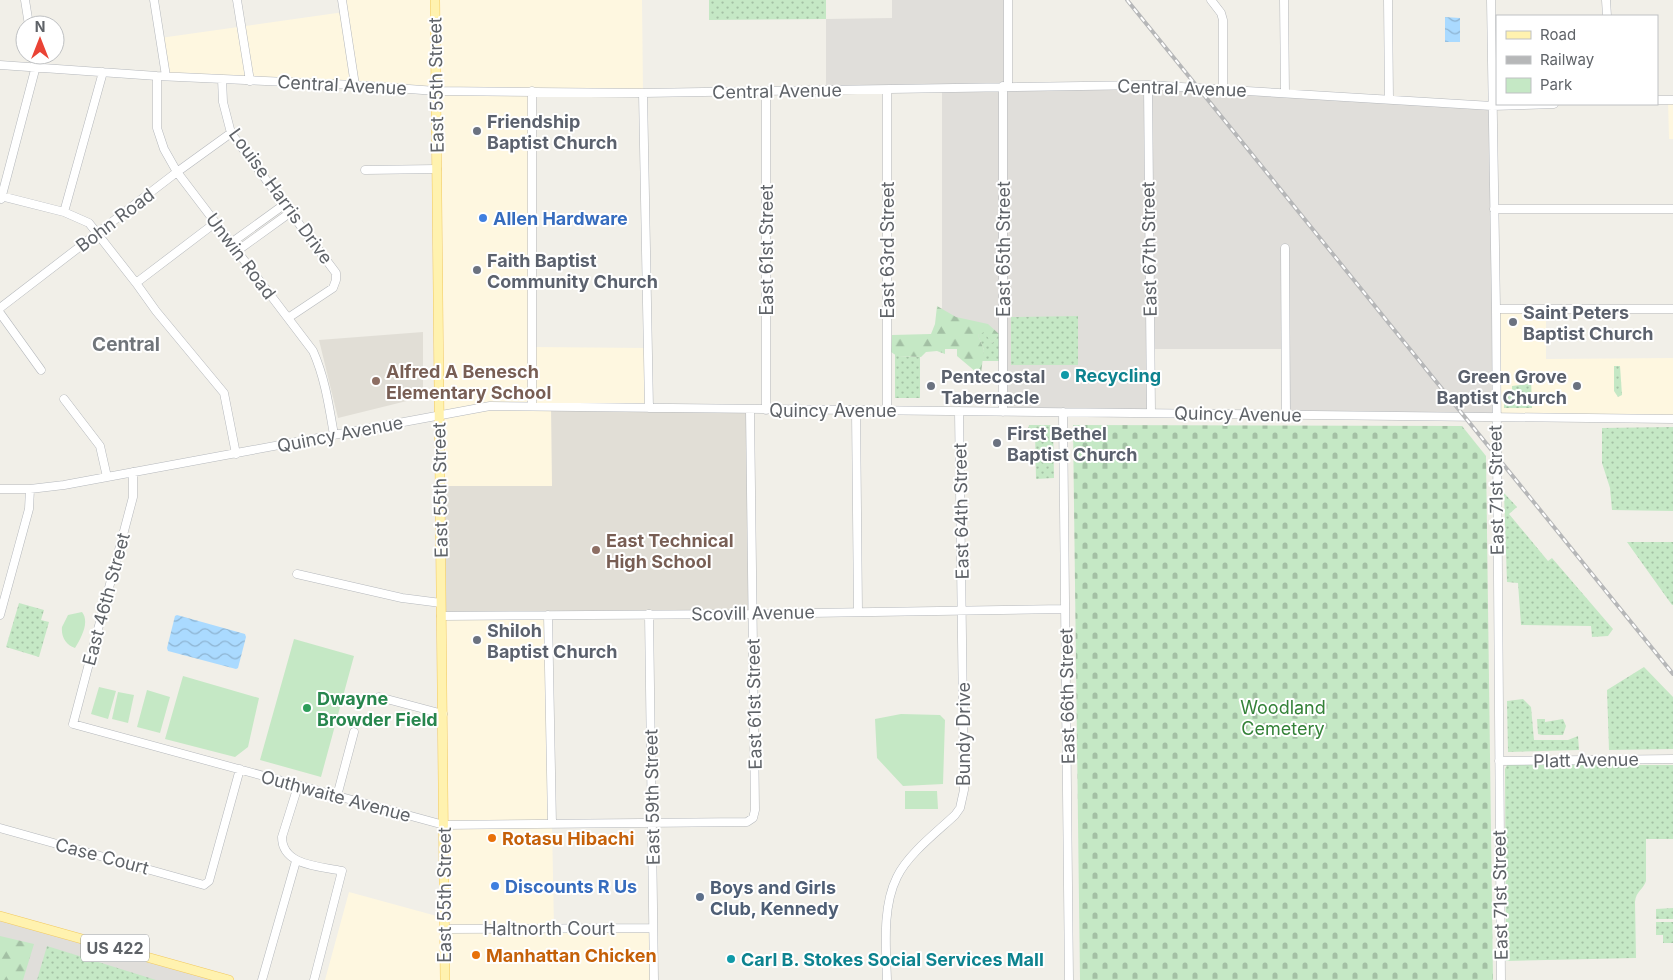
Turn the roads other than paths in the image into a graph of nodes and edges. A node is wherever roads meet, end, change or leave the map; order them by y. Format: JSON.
{"nodes":[{"id":1,"x":25,"y":0,"type":"edge"},
{"id":2,"x":154,"y":0,"type":"edge"},
{"id":3,"x":237,"y":0,"type":"edge"},
{"id":4,"x":342,"y":0,"type":"edge"},
{"id":5,"x":435,"y":0,"type":"edge"},
{"id":6,"x":1008,"y":0,"type":"edge"},
{"id":7,"x":1211,"y":0,"type":"edge"},
{"id":8,"x":1284,"y":0,"type":"edge"},
{"id":9,"x":1388,"y":0,"type":"edge"},
{"id":10,"x":1491,"y":0,"type":"edge"},
{"id":11,"x":1606,"y":0,"type":"edge"},
{"id":12,"x":27,"y":15,"type":"edge"},
{"id":13,"x":1606,"y":15,"type":"edge"},
{"id":14,"x":0,"y":65,"type":"edge"},
{"id":15,"x":36,"y":66,"type":"junction"},
{"id":16,"x":103,"y":72,"type":"junction"},
{"id":17,"x":162,"y":76,"type":"junction"},
{"id":18,"x":222,"y":79,"type":"junction"},
{"id":19,"x":250,"y":81,"type":"junction"},
{"id":20,"x":355,"y":85,"type":"junction"},
{"id":21,"x":1148,"y":85,"type":"junction"},
{"id":22,"x":1006,"y":86,"type":"junction"},
{"id":23,"x":1224,"y":89,"type":"junction"},
{"id":24,"x":887,"y":90,"type":"junction"},
{"id":25,"x":436,"y":91,"type":"junction"},
{"id":26,"x":532,"y":91,"type":"junction"},
{"id":27,"x":766,"y":91,"type":"junction"},
{"id":28,"x":643,"y":92,"type":"junction"},
{"id":29,"x":1284,"y":93,"type":"junction"},
{"id":30,"x":1389,"y":99,"type":"junction"},
{"id":31,"x":1658,"y":100,"type":"edge"},
{"id":32,"x":1673,"y":100,"type":"edge"},
{"id":33,"x":1523,"y":105,"type":"edge"},
{"id":34,"x":1492,"y":106,"type":"junction"},
{"id":35,"x":231,"y":133,"type":"junction"},
{"id":36,"x":437,"y":169,"type":"junction"},
{"id":37,"x":365,"y":170,"type":"dead end"},
{"id":38,"x":177,"y":172,"type":"junction"},
{"id":39,"x":1,"y":198,"type":"edge"},
{"id":40,"x":285,"y":204,"type":"junction"},
{"id":41,"x":1494,"y":209,"type":"junction"},
{"id":42,"x":1673,"y":209,"type":"edge"},
{"id":43,"x":64,"y":212,"type":"junction"},
{"id":44,"x":291,"y":212,"type":"junction"},
{"id":45,"x":215,"y":223,"type":"junction"},
{"id":46,"x":98,"y":232,"type":"junction"},
{"id":47,"x":231,"y":242,"type":"junction"},
{"id":48,"x":1285,"y":248,"type":"dead end"},
{"id":49,"x":237,"y":251,"type":"junction"},
{"id":50,"x":136,"y":283,"type":"junction"},
{"id":51,"x":0,"y":308,"type":"edge"},
{"id":52,"x":1496,"y":309,"type":"junction"},
{"id":53,"x":1673,"y":309,"type":"edge"},
{"id":54,"x":0,"y":313,"type":"edge"},
{"id":55,"x":288,"y":318,"type":"junction"},
{"id":56,"x":42,"y":370,"type":"dead end"},
{"id":57,"x":64,"y":399,"type":"dead end"},
{"id":58,"x":532,"y":406,"type":"junction"},
{"id":59,"x":649,"y":408,"type":"junction"},
{"id":60,"x":750,"y":410,"type":"junction"},
{"id":61,"x":766,"y":410,"type":"junction"},
{"id":62,"x":856,"y":411,"type":"junction"},
{"id":63,"x":886,"y":411,"type":"junction"},
{"id":64,"x":959,"y":411,"type":"junction"},
{"id":65,"x":1003,"y":412,"type":"junction"},
{"id":66,"x":1063,"y":412,"type":"junction"},
{"id":67,"x":1151,"y":413,"type":"junction"},
{"id":68,"x":439,"y":415,"type":"junction"},
{"id":69,"x":1286,"y":415,"type":"junction"},
{"id":70,"x":1496,"y":417,"type":"junction"},
{"id":71,"x":1673,"y":419,"type":"edge"},
{"id":72,"x":334,"y":435,"type":"junction"},
{"id":73,"x":236,"y":454,"type":"junction"},
{"id":74,"x":133,"y":472,"type":"junction"},
{"id":75,"x":107,"y":477,"type":"junction"},
{"id":76,"x":0,"y":489,"type":"edge"},
{"id":77,"x":30,"y":489,"type":"junction"},
{"id":78,"x":297,"y":574,"type":"dead end"},
{"id":79,"x":441,"y":603,"type":"junction"},
{"id":80,"x":1065,"y":609,"type":"junction"},
{"id":81,"x":962,"y":610,"type":"junction"},
{"id":82,"x":858,"y":612,"type":"junction"},
{"id":83,"x":649,"y":614,"type":"junction"},
{"id":84,"x":753,"y":614,"type":"junction"},
{"id":85,"x":0,"y":615,"type":"edge"},
{"id":86,"x":548,"y":615,"type":"junction"},
{"id":87,"x":442,"y":616,"type":"junction"},
{"id":88,"x":379,"y":698,"type":"dead end"},
{"id":89,"x":442,"y":714,"type":"junction"},
{"id":90,"x":73,"y":724,"type":"joint"},
{"id":91,"x":354,"y":732,"type":"dead end"},
{"id":92,"x":1673,"y":759,"type":"edge"},
{"id":93,"x":1499,"y":761,"type":"junction"},
{"id":94,"x":240,"y":769,"type":"junction"},
{"id":95,"x":298,"y":786,"type":"junction"},
{"id":96,"x":337,"y":796,"type":"junction"},
{"id":97,"x":753,"y":818,"type":"joint"},
{"id":98,"x":552,"y":824,"type":"junction"},
{"id":99,"x":653,"y":824,"type":"junction"},
{"id":100,"x":444,"y":825,"type":"junction"},
{"id":101,"x":0,"y":828,"type":"edge"},
{"id":102,"x":296,"y":861,"type":"junction"},
{"id":103,"x":0,"y":916,"type":"edge"},
{"id":104,"x":653,"y":928,"type":"junction"},
{"id":105,"x":445,"y":929,"type":"junction"},
{"id":106,"x":229,"y":980,"type":"edge"},
{"id":107,"x":262,"y":980,"type":"edge"},
{"id":108,"x":314,"y":980,"type":"edge"},
{"id":109,"x":445,"y":980,"type":"edge"},
{"id":110,"x":654,"y":980,"type":"edge"},
{"id":111,"x":887,"y":980,"type":"edge"},
{"id":112,"x":1070,"y":980,"type":"edge"},
{"id":113,"x":1501,"y":980,"type":"edge"}],
"edges":[{"from":1,"to":12,"type":"street"},
{"from":2,"to":17,"type":"street","name":"Unwin Road"},
{"from":3,"to":19,"type":"street"},
{"from":4,"to":20,"type":"street"},
{"from":5,"to":25,"type":"main road","name":"East 55th Street"},
{"from":6,"to":22,"type":"street","name":"East 65th Street"},
{"from":7,"to":23,"type":"street"},
{"from":8,"to":29,"type":"street"},
{"from":9,"to":30,"type":"street"},
{"from":10,"to":34,"type":"street","name":"East 71st Street"},
{"from":11,"to":13,"type":"street"},
{"from":14,"to":15,"type":"street","name":"Central Avenue"},
{"from":15,"to":16,"type":"street","name":"Central Avenue"},
{"from":15,"to":39,"type":"street"},
{"from":16,"to":17,"type":"street","name":"Central Avenue"},
{"from":16,"to":43,"type":"street"},
{"from":17,"to":18,"type":"street","name":"Central Avenue"},
{"from":17,"to":38,"type":"street","name":"Unwin Road"},
{"from":18,"to":19,"type":"street","name":"Central Avenue"},
{"from":18,"to":35,"type":"street","name":"Louise Harris Drive"},
{"from":19,"to":20,"type":"street","name":"Central Avenue"},
{"from":20,"to":25,"type":"street","name":"Central Avenue"},
{"from":21,"to":22,"type":"street","name":"Central Avenue"},
{"from":21,"to":23,"type":"street","name":"Central Avenue"},
{"from":21,"to":67,"type":"street","name":"East 67th Street"},
{"from":22,"to":24,"type":"street","name":"Central Avenue"},
{"from":22,"to":65,"type":"street","name":"East 65th Street"},
{"from":23,"to":29,"type":"street","name":"Central Avenue"},
{"from":24,"to":27,"type":"street","name":"Central Avenue"},
{"from":24,"to":63,"type":"street","name":"East 63rd Street"},
{"from":25,"to":26,"type":"street","name":"Central Avenue"},
{"from":25,"to":36,"type":"main road","name":"East 55th Street"},
{"from":26,"to":28,"type":"street","name":"Central Avenue"},
{"from":26,"to":58,"type":"street"},
{"from":27,"to":28,"type":"street","name":"Central Avenue"},
{"from":27,"to":61,"type":"street","name":"East 61st Street"},
{"from":28,"to":59,"type":"street"},
{"from":29,"to":30,"type":"street","name":"Central Avenue"},
{"from":30,"to":34,"type":"street","name":"Central Avenue"},
{"from":31,"to":32,"type":"street"},
{"from":33,"to":34,"type":"street","name":"Central Avenue"},
{"from":34,"to":41,"type":"street","name":"East 71st Street"},
{"from":35,"to":38,"type":"street","name":"Bohn Road"},
{"from":35,"to":40,"type":"street","name":"Louise Harris Drive"},
{"from":36,"to":37,"type":"street"},
{"from":36,"to":68,"type":"main road","name":"East 55th Street"},
{"from":38,"to":45,"type":"street","name":"Unwin Road"},
{"from":38,"to":46,"type":"street","name":"Bohn Road"},
{"from":39,"to":43,"type":"street"},
{"from":40,"to":44,"type":"street","name":"Louise Harris Drive"},
{"from":40,"to":47,"type":"street"},
{"from":41,"to":42,"type":"street"},
{"from":41,"to":52,"type":"street","name":"East 71st Street"},
{"from":43,"to":46,"type":"street"},
{"from":44,"to":49,"type":"street"},
{"from":44,"to":55,"type":"street","name":"Louise Harris Drive"},
{"from":45,"to":47,"type":"street","name":"Unwin Road"},
{"from":45,"to":50,"type":"street"},
{"from":46,"to":50,"type":"street"},
{"from":46,"to":51,"type":"street","name":"Bohn Road"},
{"from":47,"to":49,"type":"street","name":"Unwin Road"},
{"from":48,"to":69,"type":"street"},
{"from":49,"to":55,"type":"street","name":"Unwin Road"},
{"from":50,"to":73,"type":"street"},
{"from":52,"to":53,"type":"street"},
{"from":52,"to":70,"type":"street","name":"East 71st Street"},
{"from":54,"to":56,"type":"street"},
{"from":55,"to":72,"type":"street","name":"Unwin Road"},
{"from":57,"to":75,"type":"street"},
{"from":58,"to":59,"type":"street","name":"Quincy Avenue"},
{"from":58,"to":68,"type":"street","name":"Quincy Avenue"},
{"from":59,"to":60,"type":"street","name":"Quincy Avenue"},
{"from":60,"to":61,"type":"street","name":"Quincy Avenue"},
{"from":60,"to":84,"type":"street","name":"East 61st Street"},
{"from":61,"to":62,"type":"street","name":"Quincy Avenue"},
{"from":62,"to":63,"type":"street","name":"Quincy Avenue"},
{"from":62,"to":82,"type":"street"},
{"from":63,"to":64,"type":"street","name":"Quincy Avenue"},
{"from":64,"to":65,"type":"street","name":"Quincy Avenue"},
{"from":64,"to":81,"type":"street","name":"East 64th Street"},
{"from":65,"to":66,"type":"street","name":"Quincy Avenue"},
{"from":66,"to":67,"type":"street","name":"Quincy Avenue"},
{"from":66,"to":80,"type":"street","name":"East 66th Street"},
{"from":67,"to":69,"type":"street","name":"Quincy Avenue"},
{"from":68,"to":72,"type":"street","name":"Quincy Avenue"},
{"from":68,"to":79,"type":"main road","name":"East 55th Street"},
{"from":69,"to":70,"type":"street","name":"Quincy Avenue"},
{"from":70,"to":71,"type":"street","name":"Quincy Avenue"},
{"from":70,"to":93,"type":"street","name":"East 71st Street"},
{"from":72,"to":73,"type":"street","name":"Quincy Avenue"},
{"from":73,"to":74,"type":"street","name":"Quincy Avenue"},
{"from":74,"to":75,"type":"street","name":"Quincy Avenue"},
{"from":74,"to":90,"type":"street","name":"East 46th Street"},
{"from":75,"to":77,"type":"street","name":"Quincy Avenue"},
{"from":76,"to":77,"type":"street","name":"Quincy Avenue"},
{"from":77,"to":85,"type":"street"},
{"from":78,"to":79,"type":"street"},
{"from":79,"to":87,"type":"main road","name":"East 55th Street"},
{"from":80,"to":81,"type":"street","name":"Scovill Avenue"},
{"from":80,"to":112,"type":"street","name":"East 66th Street"},
{"from":81,"to":82,"type":"street","name":"Scovill Avenue"},
{"from":81,"to":111,"type":"street","name":"Bundy Drive"},
{"from":82,"to":84,"type":"street","name":"Scovill Avenue"},
{"from":83,"to":84,"type":"street","name":"Scovill Avenue"},
{"from":83,"to":86,"type":"street","name":"Scovill Avenue"},
{"from":83,"to":99,"type":"street","name":"East 59th Street"},
{"from":84,"to":97,"type":"street","name":"East 61st Street"},
{"from":86,"to":87,"type":"street","name":"Scovill Avenue"},
{"from":86,"to":98,"type":"street"},
{"from":87,"to":89,"type":"main road","name":"East 55th Street"},
{"from":88,"to":89,"type":"street"},
{"from":89,"to":100,"type":"main road","name":"East 55th Street"},
{"from":90,"to":94,"type":"street","name":"Outhwaite Avenue"},
{"from":91,"to":96,"type":"street"},
{"from":92,"to":93,"type":"street","name":"Platt Avenue"},
{"from":93,"to":113,"type":"street","name":"East 71st Street"},
{"from":94,"to":95,"type":"street","name":"Outhwaite Avenue"},
{"from":94,"to":101,"type":"street","name":"Case Court"},
{"from":95,"to":96,"type":"street","name":"Outhwaite Avenue"},
{"from":95,"to":102,"type":"street"},
{"from":96,"to":100,"type":"street","name":"Outhwaite Avenue"},
{"from":97,"to":99,"type":"street","name":"Outhwaite Avenue"},
{"from":98,"to":99,"type":"street","name":"Outhwaite Avenue"},
{"from":98,"to":100,"type":"street","name":"Outhwaite Avenue"},
{"from":99,"to":104,"type":"street","name":"East 59th Street"},
{"from":100,"to":105,"type":"main road","name":"East 55th Street"},
{"from":102,"to":107,"type":"street"},
{"from":102,"to":108,"type":"street"},
{"from":103,"to":106,"type":"main road","number":"US 422"},
{"from":104,"to":105,"type":"street","name":"Haltnorth Court"},
{"from":104,"to":110,"type":"street","name":"East 59th Street"},
{"from":105,"to":109,"type":"main road","name":"East 55th Street"}]}
